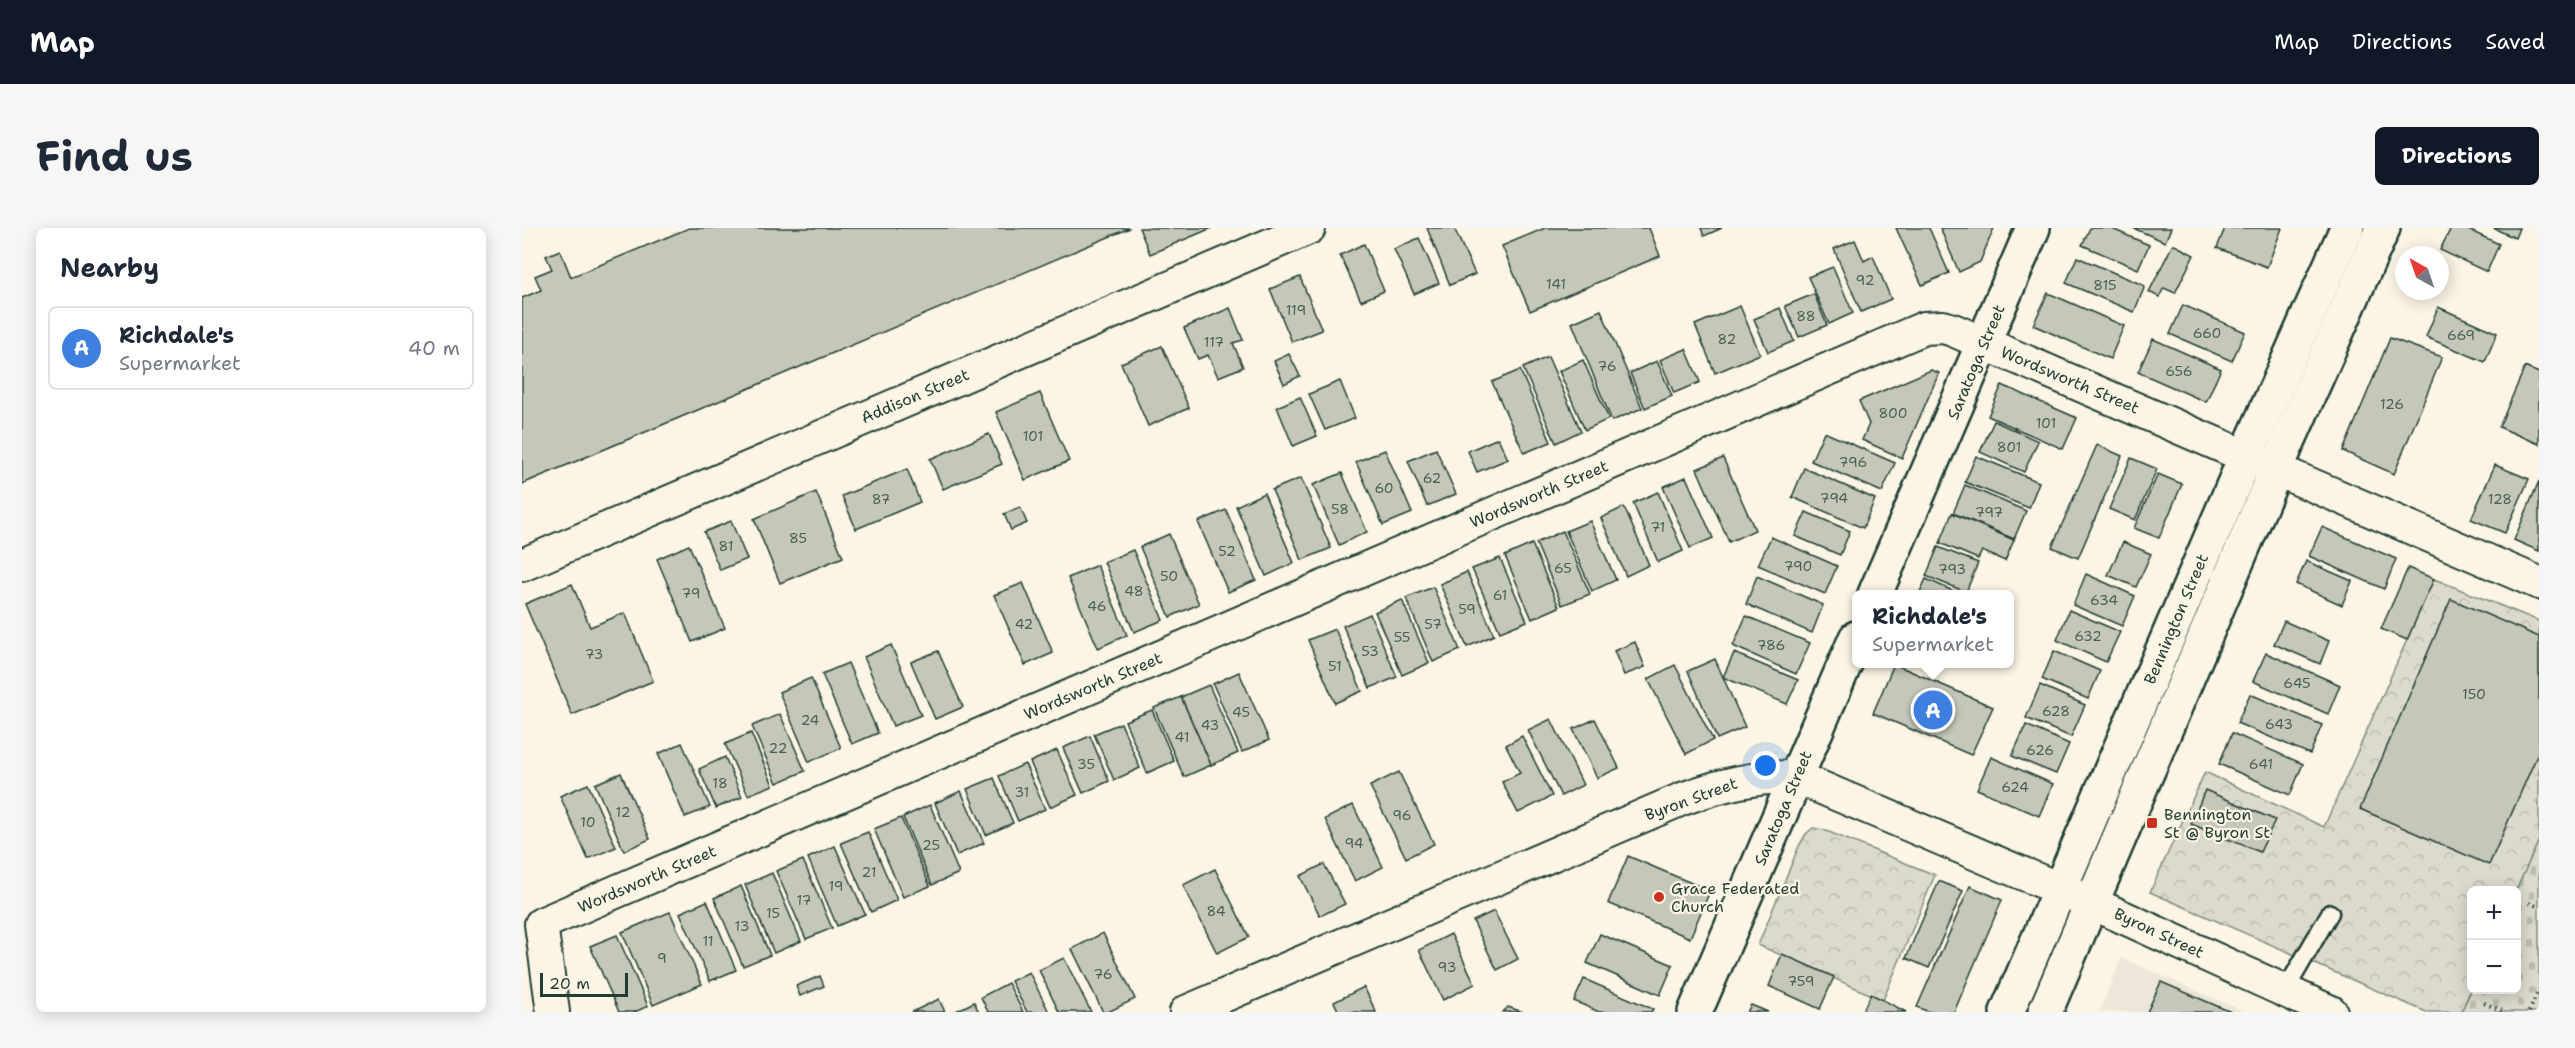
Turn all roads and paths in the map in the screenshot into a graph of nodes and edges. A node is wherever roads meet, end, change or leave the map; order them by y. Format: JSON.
{"nodes":[{"id":1,"x":1309,"y":228,"type":"edge"},
{"id":2,"x":2033,"y":228,"type":"edge"},
{"id":3,"x":2347,"y":228,"type":"edge"},
{"id":4,"x":2383,"y":228,"type":"edge"},
{"id":5,"x":1984,"y":343,"type":"junction"},
{"id":6,"x":2246,"y":456,"type":"junction"},
{"id":7,"x":2276,"y":469,"type":"junction"},
{"id":8,"x":522,"y":565,"type":"edge"},
{"id":9,"x":2539,"y":583,"type":"edge"},
{"id":10,"x":1877,"y":590,"type":"edge"},
{"id":11,"x":1852,"y":649,"type":"edge"},
{"id":12,"x":1796,"y":777,"type":"junction"},
{"id":13,"x":2060,"y":889,"type":"junction"},
{"id":14,"x":2092,"y":903,"type":"junction"},
{"id":15,"x":2529,"y":903,"type":"dead end"},
{"id":16,"x":2539,"y":907,"type":"edge"},
{"id":17,"x":2331,"y":913,"type":"dead end"},
{"id":18,"x":2539,"y":990,"type":"edge"},
{"id":19,"x":2284,"y":991,"type":"junction"},
{"id":20,"x":2484,"y":1003,"type":"dead end"},
{"id":21,"x":554,"y":1012,"type":"edge"},
{"id":22,"x":1186,"y":1012,"type":"edge"},
{"id":23,"x":1695,"y":1012,"type":"edge"},
{"id":24,"x":2007,"y":1012,"type":"edge"},
{"id":25,"x":2044,"y":1012,"type":"edge"},
{"id":26,"x":2331,"y":1012,"type":"edge"},
{"id":27,"x":2505,"y":1012,"type":"edge"},
{"id":28,"x":2529,"y":1012,"type":"edge"}],
"edges":[{"from":1,"to":8,"type":"street","name":"Addison Street"},
{"from":2,"to":5,"type":"main road","name":"Saratoga Street"},
{"from":3,"to":6,"type":"main road","name":"Bennington Street"},
{"from":4,"to":7,"type":"main road","name":"Bennington Street"},
{"from":5,"to":6,"type":"street","name":"Wordsworth Street"},
{"from":5,"to":10,"type":"main road","name":"Saratoga Street"},
{"from":5,"to":21,"type":"street","name":"Wordsworth Street"},
{"from":6,"to":7,"type":"street","name":"Wordsworth Street"},
{"from":6,"to":13,"type":"main road","name":"Bennington Street"},
{"from":7,"to":9,"type":"street","name":"Wordsworth Street"},
{"from":7,"to":14,"type":"main road","name":"Bennington Street"},
{"from":11,"to":12,"type":"main road","name":"Saratoga Street"},
{"from":12,"to":13,"type":"street","name":"Byron Street"},
{"from":12,"to":22,"type":"street","name":"Byron Street"},
{"from":12,"to":23,"type":"main road","name":"Saratoga Street"},
{"from":13,"to":14,"type":"street","name":"Byron Street"},
{"from":13,"to":24,"type":"main road","name":"Bennington Street"},
{"from":14,"to":19,"type":"street","name":"Byron Street"},
{"from":14,"to":25,"type":"main road","name":"Bennington Street"},
{"from":15,"to":16,"type":"path"},
{"from":17,"to":19,"type":"lane"},
{"from":18,"to":28,"type":"path"},
{"from":19,"to":26,"type":"street","name":"Byron Street"},
{"from":20,"to":27,"type":"path"}]}
